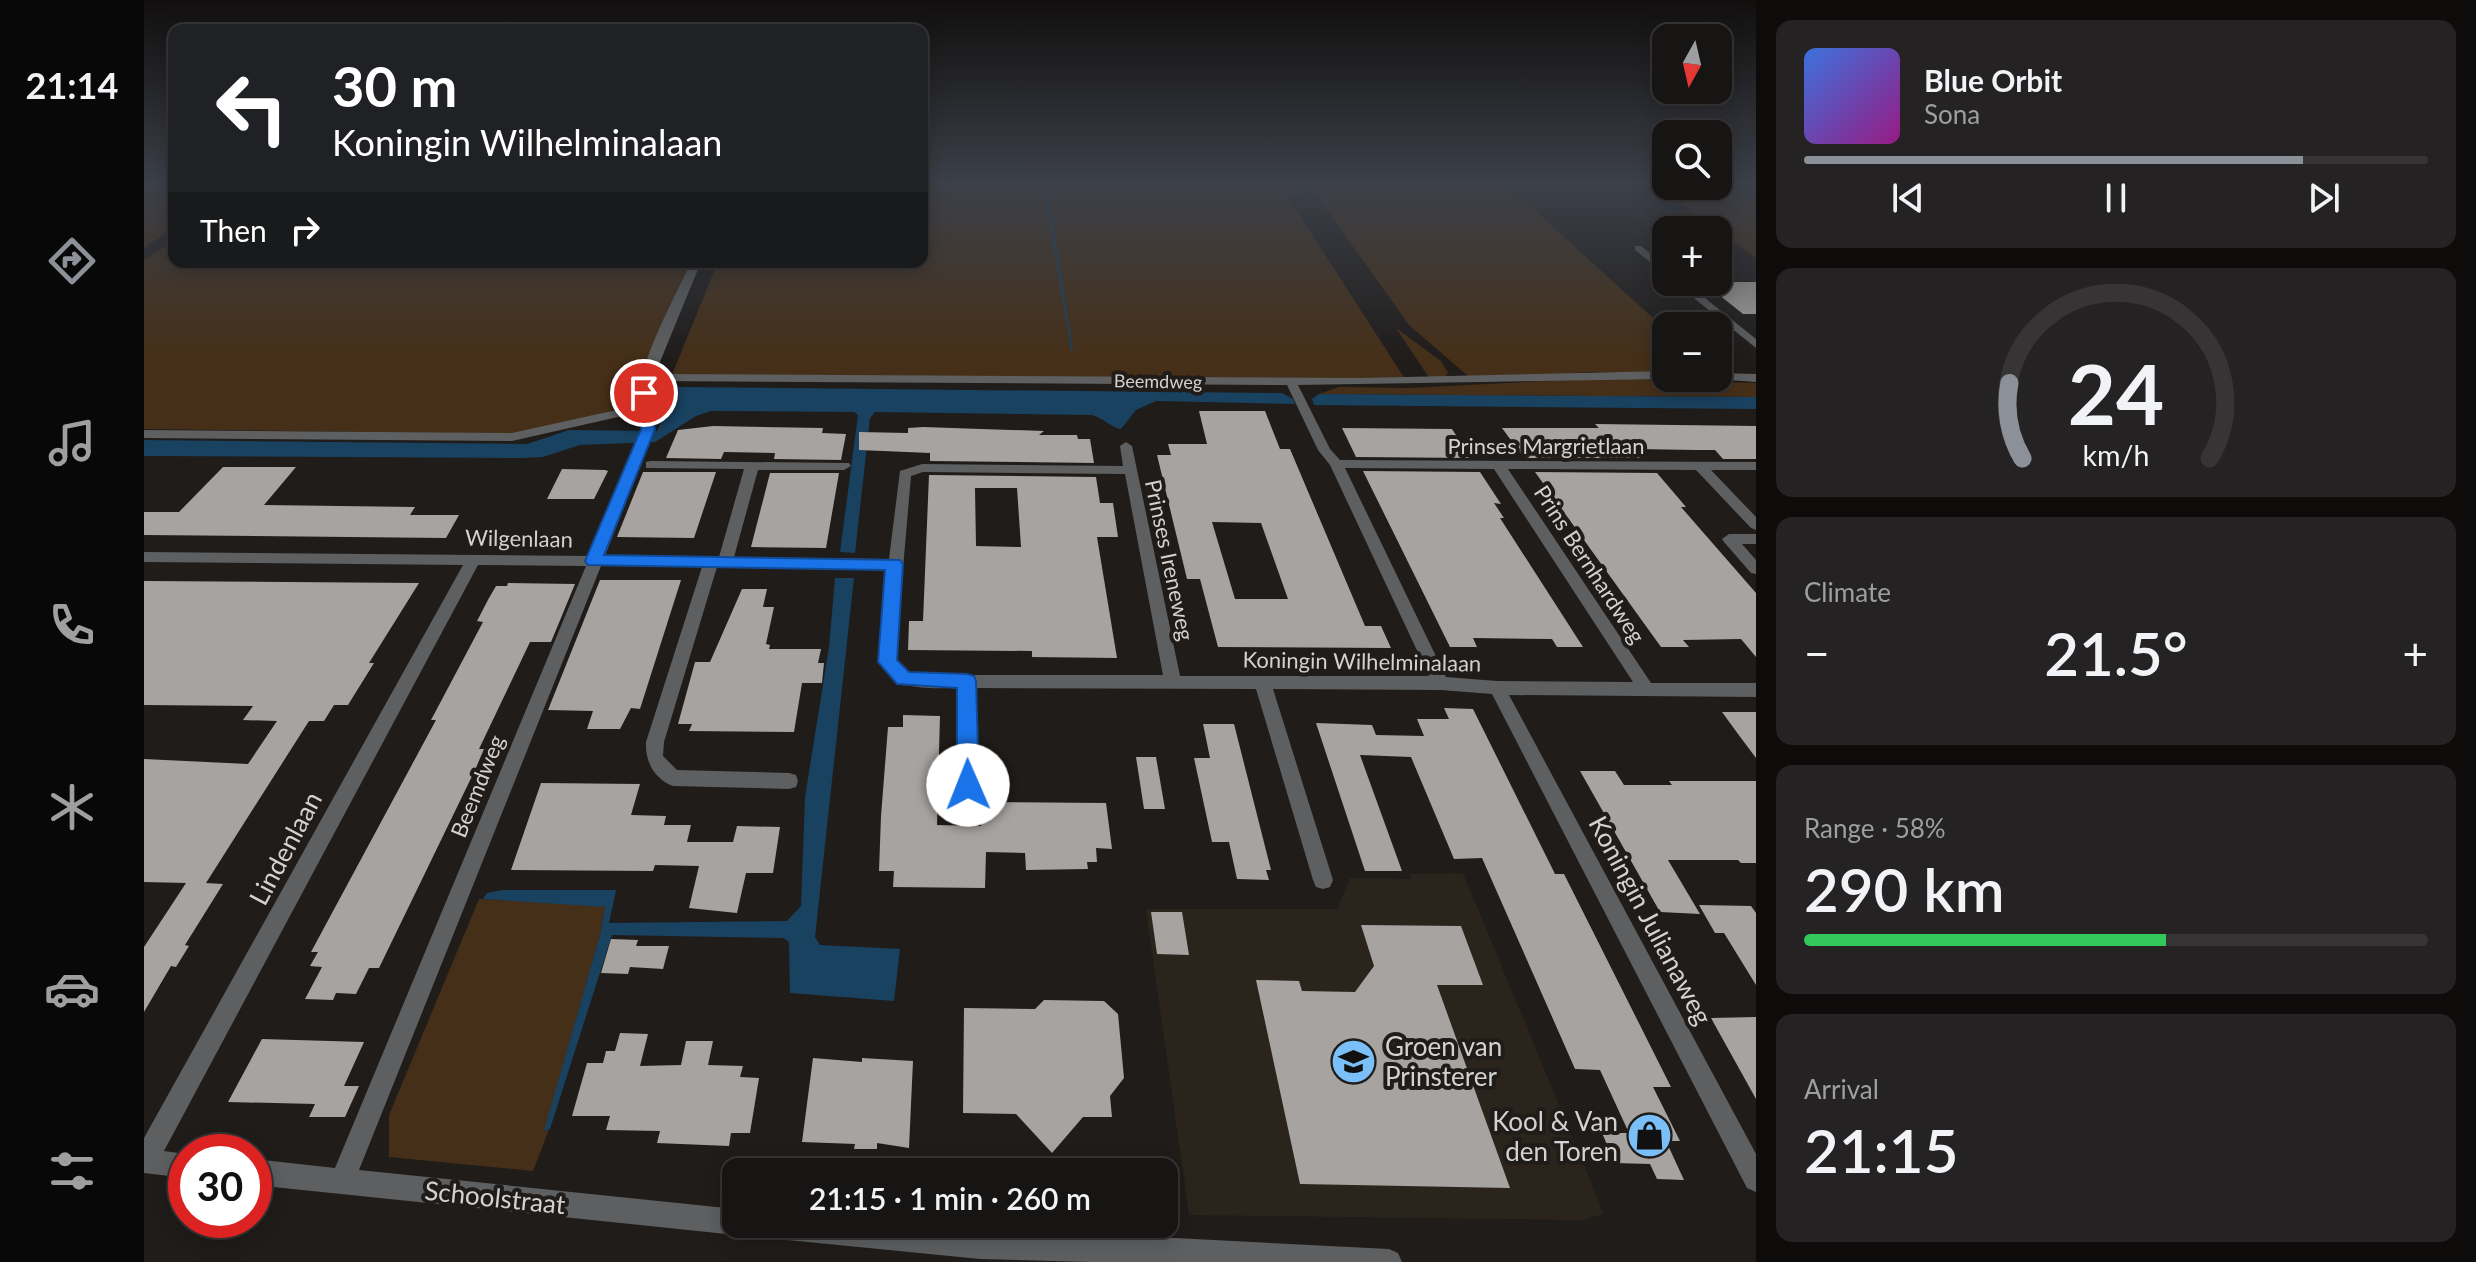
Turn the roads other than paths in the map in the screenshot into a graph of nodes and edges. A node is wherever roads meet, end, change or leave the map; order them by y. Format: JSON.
{"nodes":[{"id":1,"x":1638,"y":248,"type":"dead end"},
{"id":2,"x":1652,"y":260,"type":"edge"},
{"id":3,"x":693,"y":268,"type":"edge"},
{"id":4,"x":1696,"y":296,"type":"edge"},
{"id":5,"x":1756,"y":345,"type":"edge"},
{"id":6,"x":1652,"y":375,"type":"edge"},
{"id":7,"x":649,"y":377,"type":"junction"},
{"id":8,"x":1732,"y":377,"type":"edge"},
{"id":9,"x":1756,"y":378,"type":"edge"},
{"id":10,"x":1291,"y":382,"type":"junction"},
{"id":11,"x":647,"y":407,"type":"junction"},
{"id":12,"x":144,"y":434,"type":"edge"},
{"id":13,"x":1126,"y":446,"type":"dead end"},
{"id":14,"x":1336,"y":464,"type":"junction"},
{"id":15,"x":1498,"y":464,"type":"junction"},
{"id":16,"x":651,"y":465,"type":"dead end"},
{"id":17,"x":1699,"y":465,"type":"junction"},
{"id":18,"x":752,"y":466,"type":"junction"},
{"id":19,"x":844,"y":466,"type":"dead end"},
{"id":20,"x":1756,"y":466,"type":"edge"},
{"id":21,"x":1129,"y":470,"type":"junction"},
{"id":22,"x":1756,"y":525,"type":"edge"},
{"id":23,"x":1756,"y":539,"type":"edge"},
{"id":24,"x":144,"y":557,"type":"edge"},
{"id":25,"x":473,"y":560,"type":"junction"},
{"id":26,"x":594,"y":561,"type":"junction"},
{"id":27,"x":718,"y":562,"type":"junction"},
{"id":28,"x":894,"y":564,"type":"junction"},
{"id":29,"x":1756,"y":569,"type":"edge"},
{"id":30,"x":967,"y":681,"type":"junction"},
{"id":31,"x":1262,"y":682,"type":"junction"},
{"id":32,"x":1173,"y":683,"type":"junction"},
{"id":33,"x":1441,"y":683,"type":"junction"},
{"id":34,"x":1497,"y":688,"type":"junction"},
{"id":35,"x":1646,"y":688,"type":"junction"},
{"id":36,"x":1756,"y":690,"type":"edge"},
{"id":37,"x":789,"y":781,"type":"dead end"},
{"id":38,"x":968,"y":785,"type":"dead end"},
{"id":39,"x":1323,"y":880,"type":"dead end"},
{"id":40,"x":145,"y":1161,"type":"edge"},
{"id":41,"x":168,"y":1164,"type":"edge"},
{"id":42,"x":272,"y":1174,"type":"edge"},
{"id":43,"x":1756,"y":1179,"type":"edge"},
{"id":44,"x":342,"y":1181,"type":"junction"},
{"id":45,"x":722,"y":1221,"type":"edge"},
{"id":46,"x":861,"y":1238,"type":"edge"},
{"id":47,"x":980,"y":1254,"type":"edge"},
{"id":48,"x":1389,"y":1262,"type":"edge"}],
"edges":[{"from":1,"to":2,"type":"street"},
{"from":3,"to":7,"type":"street","name":"Beemdweg"},
{"from":4,"to":5,"type":"street"},
{"from":6,"to":10,"type":"street","name":"Beemdweg"},
{"from":7,"to":10,"type":"street","name":"Beemdweg"},
{"from":7,"to":11,"type":"street","name":"Beemdweg"},
{"from":8,"to":9,"type":"street"},
{"from":10,"to":14,"type":"street"},
{"from":11,"to":12,"type":"street"},
{"from":11,"to":26,"type":"street","name":"Beemdweg"},
{"from":13,"to":21,"type":"street","name":"Prinses Ireneweg"},
{"from":14,"to":15,"type":"street","name":"Prinses Margrietlaan"},
{"from":14,"to":33,"type":"street"},
{"from":15,"to":17,"type":"street","name":"Prinses Margrietlaan"},
{"from":15,"to":35,"type":"street","name":"Prins Bernhardweg"},
{"from":16,"to":18,"type":"street"},
{"from":17,"to":20,"type":"street","name":"Prinses Margrietlaan"},
{"from":17,"to":22,"type":"street"},
{"from":18,"to":19,"type":"street"},
{"from":18,"to":27,"type":"street"},
{"from":21,"to":28,"type":"street"},
{"from":21,"to":32,"type":"street","name":"Prinses Ireneweg"},
{"from":23,"to":29,"type":"street"},
{"from":24,"to":25,"type":"street","name":"Wilgenlaan"},
{"from":25,"to":26,"type":"street","name":"Wilgenlaan"},
{"from":25,"to":40,"type":"street","name":"Lindenlaan"},
{"from":26,"to":27,"type":"street","name":"Wilgenlaan"},
{"from":26,"to":44,"type":"street","name":"Beemdweg"},
{"from":27,"to":28,"type":"street","name":"Wilgenlaan"},
{"from":27,"to":37,"type":"street"},
{"from":28,"to":30,"type":"street","name":"Koningin Wilhelminalaan"},
{"from":30,"to":32,"type":"street","name":"Koningin Wilhelminalaan"},
{"from":30,"to":38,"type":"street"},
{"from":31,"to":32,"type":"street","name":"Koningin Wilhelminalaan"},
{"from":31,"to":33,"type":"street","name":"Koningin Wilhelminalaan"},
{"from":31,"to":39,"type":"street"},
{"from":33,"to":34,"type":"street","name":"Koningin Wilhelminalaan"},
{"from":34,"to":35,"type":"street","name":"Koningin Wilhelminalaan"},
{"from":34,"to":43,"type":"street","name":"Koningin Julianaweg"},
{"from":35,"to":36,"type":"street","name":"Koningin Wilhelminalaan"},
{"from":40,"to":41,"type":"street"},
{"from":42,"to":44,"type":"street","name":"Schoolstraat"},
{"from":44,"to":45,"type":"street","name":"Schoolstraat"},
{"from":46,"to":47,"type":"street"},
{"from":47,"to":48,"type":"street"}]}
